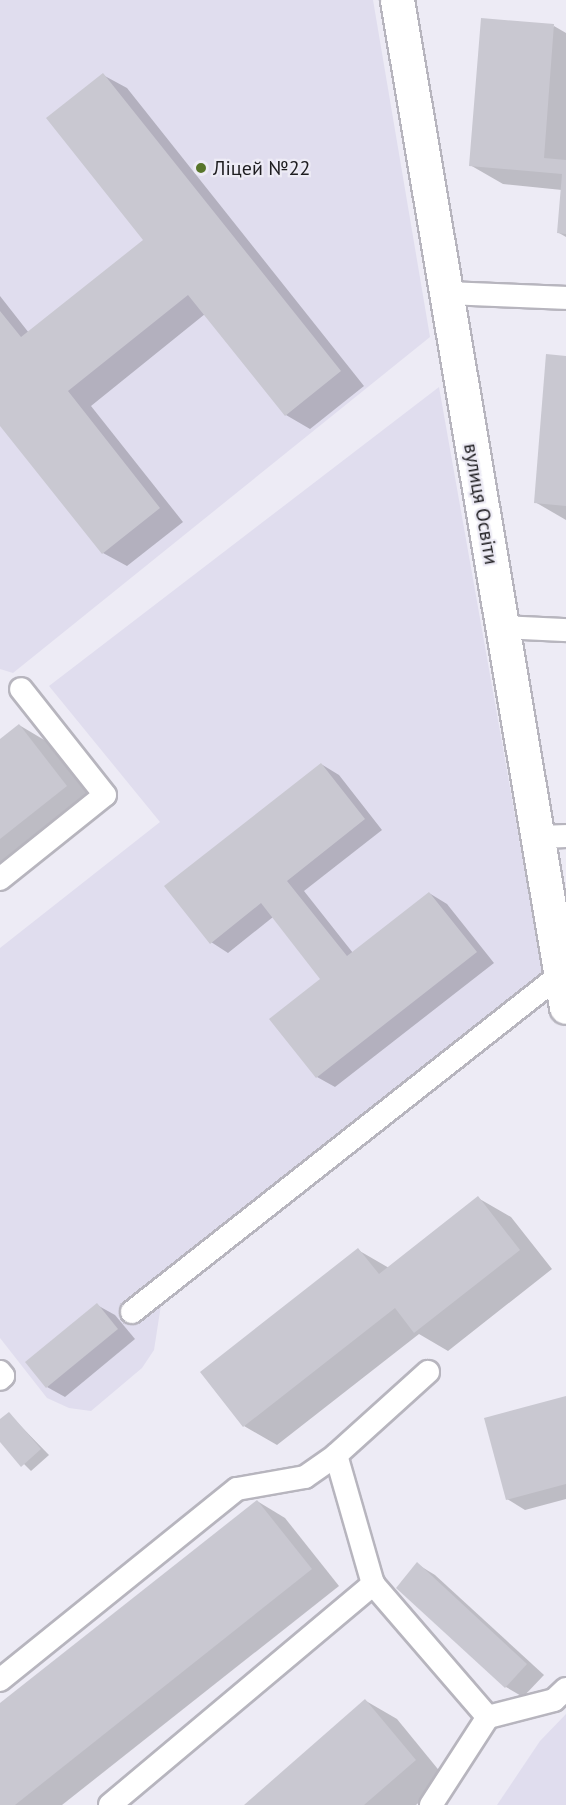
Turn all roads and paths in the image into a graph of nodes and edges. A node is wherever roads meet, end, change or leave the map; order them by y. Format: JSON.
{"nodes":[{"id":1,"x":397,"y":0,"type":"edge"},
{"id":2,"x":446,"y":293,"type":"junction"},
{"id":3,"x":566,"y":298,"type":"edge"},
{"id":4,"x":502,"y":627,"type":"junction"},
{"id":5,"x":566,"y":630,"type":"edge"},
{"id":6,"x":21,"y":689,"type":"dead end"},
{"id":7,"x":552,"y":836,"type":"edge"},
{"id":8,"x":0,"y":879,"type":"edge"},
{"id":9,"x":561,"y":975,"type":"junction"},
{"id":10,"x":566,"y":1007,"type":"edge"},
{"id":11,"x":132,"y":1312,"type":"dead end"},
{"id":12,"x":0,"y":1372,"type":"edge"},
{"id":13,"x":428,"y":1372,"type":"dead end"},
{"id":14,"x":0,"y":1379,"type":"edge"},
{"id":15,"x":336,"y":1455,"type":"junction"},
{"id":16,"x":373,"y":1584,"type":"junction"},
{"id":17,"x":0,"y":1680,"type":"edge"},
{"id":18,"x":566,"y":1689,"type":"edge"},
{"id":19,"x":488,"y":1717,"type":"junction"},
{"id":20,"x":110,"y":1805,"type":"edge"},
{"id":21,"x":431,"y":1805,"type":"edge"}],
"edges":[{"from":1,"to":2,"type":"street","name":"вулиця Освіти"},
{"from":2,"to":3,"type":"lane"},
{"from":2,"to":4,"type":"street","name":"вулиця Освіти"},
{"from":4,"to":5,"type":"lane"},
{"from":4,"to":7,"type":"street","name":"вулиця Освіти"},
{"from":6,"to":8,"type":"lane"},
{"from":7,"to":9,"type":"street","name":"вулиця Освіти"},
{"from":9,"to":10,"type":"street","name":"вулиця Освіти"},
{"from":9,"to":11,"type":"lane"},
{"from":12,"to":14,"type":"lane"},
{"from":13,"to":15,"type":"lane"},
{"from":15,"to":16,"type":"lane"},
{"from":15,"to":17,"type":"lane"},
{"from":16,"to":19,"type":"lane"},
{"from":16,"to":20,"type":"lane"},
{"from":18,"to":19,"type":"lane"},
{"from":19,"to":21,"type":"lane"}]}
